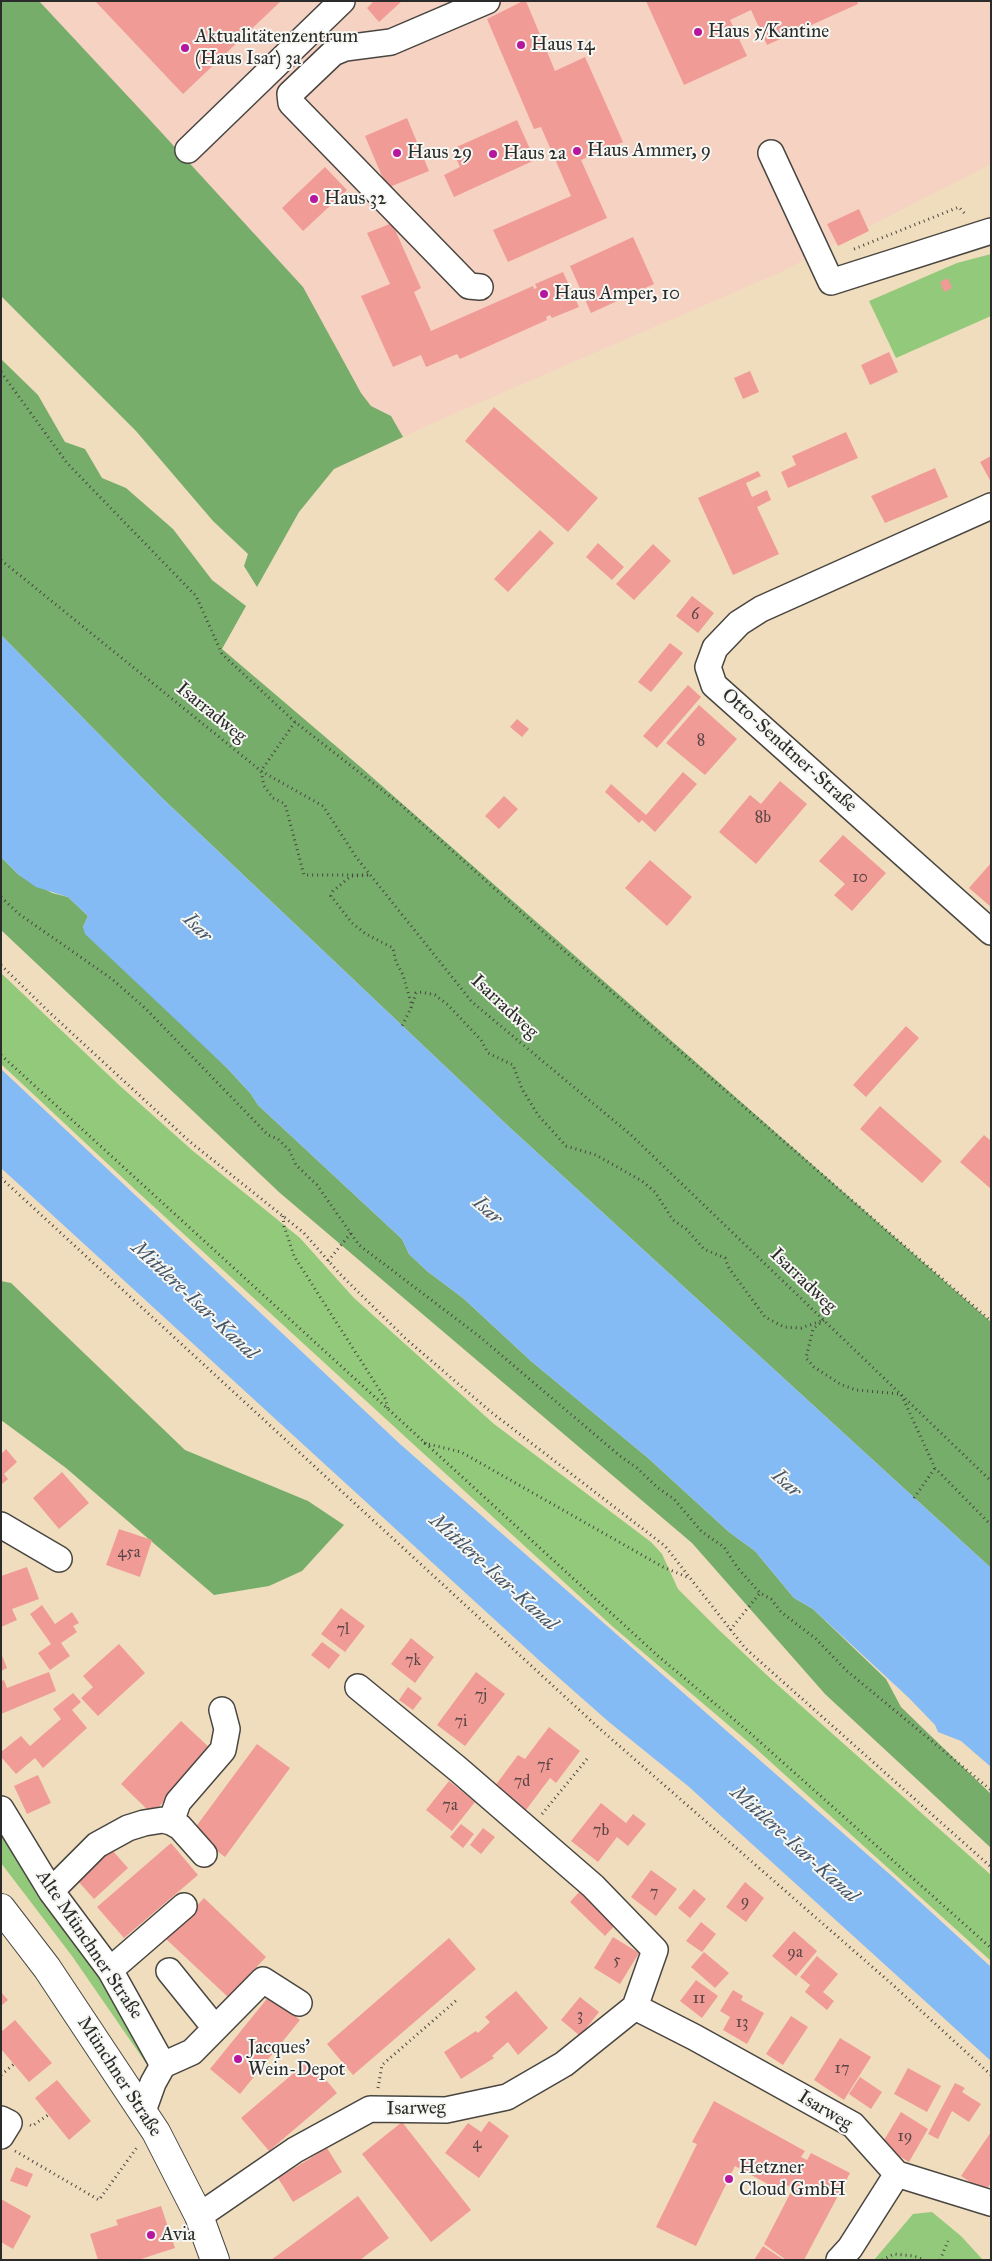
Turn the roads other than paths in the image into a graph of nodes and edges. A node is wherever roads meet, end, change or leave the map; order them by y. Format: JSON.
{"nodes":[{"id":1,"x":342,"y":1,"type":"edge"},
{"id":2,"x":487,"y":1,"type":"edge"},
{"id":3,"x":188,"y":150,"type":"dead end"},
{"id":4,"x":772,"y":153,"type":"dead end"},
{"id":5,"x":987,"y":233,"type":"edge"},
{"id":6,"x":480,"y":287,"type":"dead end"},
{"id":7,"x":991,"y":506,"type":"edge"},
{"id":8,"x":991,"y":932,"type":"edge"},
{"id":9,"x":1,"y":1526,"type":"edge"},
{"id":10,"x":59,"y":1559,"type":"dead end"},
{"id":11,"x":358,"y":1687,"type":"dead end"},
{"id":12,"x":222,"y":1710,"type":"dead end"},
{"id":13,"x":1,"y":1809,"type":"edge"},
{"id":14,"x":171,"y":1822,"type":"junction"},
{"id":15,"x":204,"y":1854,"type":"dead end"},
{"id":16,"x":51,"y":1891,"type":"junction"},
{"id":17,"x":184,"y":1906,"type":"dead end"},
{"id":18,"x":1,"y":1908,"type":"edge"},
{"id":19,"x":110,"y":1970,"type":"junction"},
{"id":20,"x":168,"y":1971,"type":"dead end"},
{"id":21,"x":299,"y":2003,"type":"dead end"},
{"id":22,"x":635,"y":2007,"type":"junction"},
{"id":23,"x":215,"y":2028,"type":"junction"},
{"id":24,"x":164,"y":2065,"type":"junction"},
{"id":25,"x":150,"y":2122,"type":"junction"},
{"id":26,"x":897,"y":2174,"type":"junction"},
{"id":27,"x":991,"y":2203,"type":"edge"},
{"id":28,"x":199,"y":2216,"type":"junction"},
{"id":29,"x":215,"y":2260,"type":"edge"},
{"id":30,"x":839,"y":2260,"type":"edge"}],
"edges":[{"from":1,"to":3,"type":"street"},
{"from":2,"to":6,"type":"street"},
{"from":4,"to":5,"type":"street"},
{"from":7,"to":8,"type":"street","name":"Otto-Sendtner-Straße"},
{"from":9,"to":10,"type":"street"},
{"from":11,"to":22,"type":"street"},
{"from":12,"to":14,"type":"street"},
{"from":13,"to":16,"type":"street","name":"Alte Münchner Straße"},
{"from":14,"to":15,"type":"street"},
{"from":14,"to":16,"type":"street"},
{"from":16,"to":19,"type":"street","name":"Alte Münchner Straße"},
{"from":17,"to":19,"type":"street"},
{"from":18,"to":25,"type":"main road","name":"Münchner Straße"},
{"from":19,"to":24,"type":"street","name":"Alte Münchner Straße"},
{"from":20,"to":23,"type":"street"},
{"from":21,"to":23,"type":"street"},
{"from":22,"to":26,"type":"street","name":"Isarweg"},
{"from":22,"to":28,"type":"street","name":"Isarweg"},
{"from":23,"to":24,"type":"street"},
{"from":24,"to":25,"type":"street"},
{"from":25,"to":28,"type":"main road","name":"Münchner Straße"},
{"from":26,"to":27,"type":"street"},
{"from":26,"to":30,"type":"street"},
{"from":28,"to":29,"type":"main road","name":"Münchner Straße"}]}
